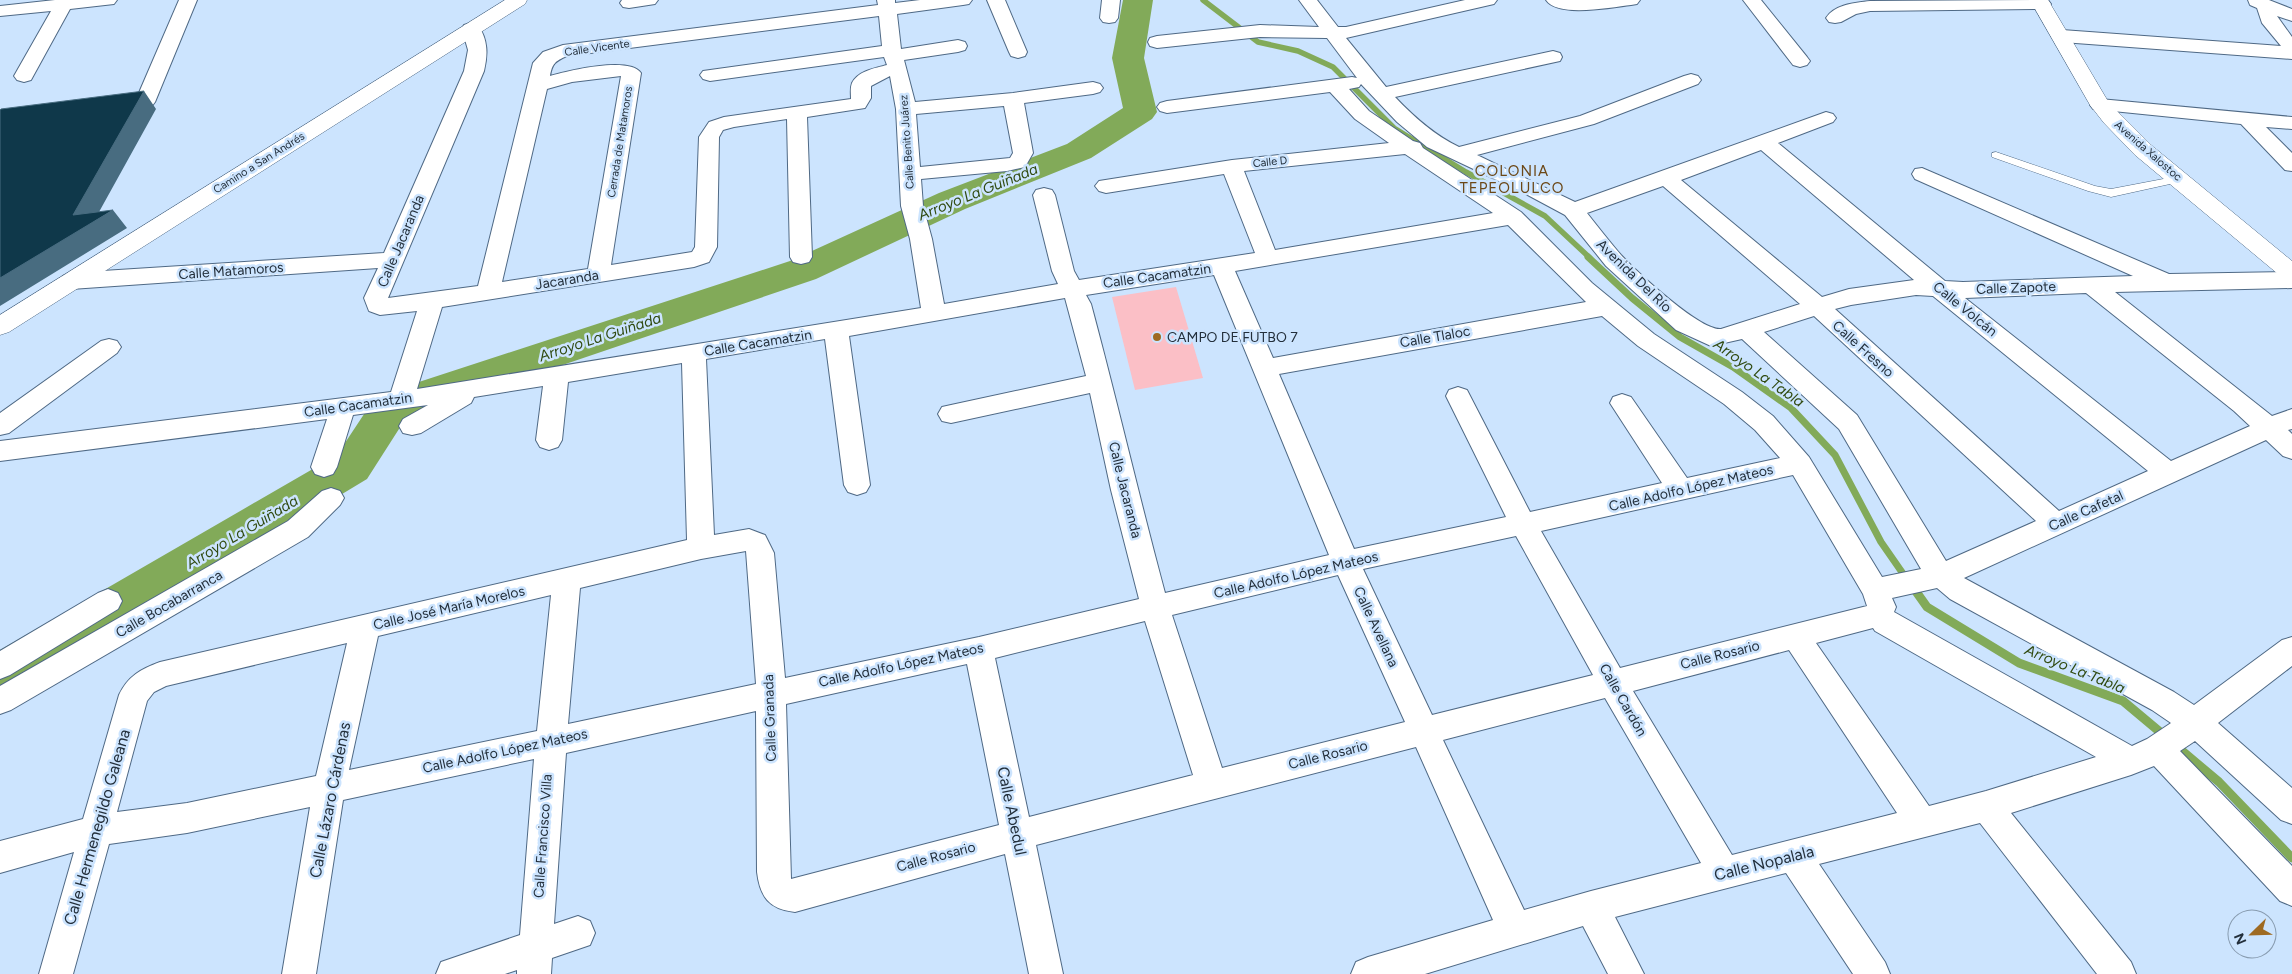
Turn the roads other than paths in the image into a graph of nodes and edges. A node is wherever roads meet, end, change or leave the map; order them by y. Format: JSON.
{"nodes":[{"id":1,"x":105,"y":0,"type":"edge"},
{"id":2,"x":188,"y":0,"type":"edge"},
{"id":3,"x":518,"y":0,"type":"edge"},
{"id":4,"x":649,"y":0,"type":"edge"},
{"id":5,"x":963,"y":0,"type":"edge"},
{"id":6,"x":996,"y":0,"type":"edge"},
{"id":7,"x":1308,"y":0,"type":"edge"},
{"id":8,"x":1488,"y":0,"type":"edge"},
{"id":9,"x":1555,"y":0,"type":"edge"},
{"id":10,"x":1631,"y":0,"type":"edge"},
{"id":11,"x":1752,"y":0,"type":"edge"},
{"id":12,"x":2041,"y":2,"type":"edge"},
{"id":13,"x":629,"y":3,"type":"dead end"},
{"id":14,"x":2259,"y":3,"type":"edge"},
{"id":15,"x":64,"y":4,"type":"junction"},
{"id":16,"x":887,"y":5,"type":"edge"},
{"id":17,"x":0,"y":11,"type":"edge"},
{"id":18,"x":2292,"y":16,"type":"edge"},
{"id":19,"x":1835,"y":18,"type":"dead end"},
{"id":20,"x":471,"y":29,"type":"junction"},
{"id":21,"x":1332,"y":34,"type":"junction"},
{"id":22,"x":2062,"y":36,"type":"junction"},
{"id":23,"x":957,"y":38,"type":"dead end"},
{"id":24,"x":1156,"y":42,"type":"dead end"},
{"id":25,"x":2292,"y":48,"type":"edge"},
{"id":26,"x":1018,"y":52,"type":"dead end"},
{"id":27,"x":893,"y":53,"type":"junction"},
{"id":28,"x":2292,"y":53,"type":"edge"},
{"id":29,"x":1553,"y":57,"type":"dead end"},
{"id":30,"x":1800,"y":62,"type":"dead end"},
{"id":31,"x":710,"y":75,"type":"dead end"},
{"id":32,"x":24,"y":76,"type":"dead end"},
{"id":33,"x":1691,"y":80,"type":"dead end"},
{"id":34,"x":539,"y":85,"type":"junction"},
{"id":35,"x":1356,"y":86,"type":"junction"},
{"id":36,"x":1093,"y":88,"type":"dead end"},
{"id":37,"x":1013,"y":100,"type":"junction"},
{"id":38,"x":145,"y":102,"type":"edge"},
{"id":39,"x":2100,"y":105,"type":"junction"},
{"id":40,"x":1167,"y":107,"type":"dead end"},
{"id":41,"x":906,"y":109,"type":"junction"},
{"id":42,"x":797,"y":113,"type":"junction"},
{"id":43,"x":1826,"y":118,"type":"dead end"},
{"id":44,"x":2247,"y":119,"type":"junction"},
{"id":45,"x":2292,"y":123,"type":"edge"},
{"id":46,"x":1763,"y":141,"type":"junction"},
{"id":47,"x":1421,"y":145,"type":"junction"},
{"id":48,"x":1456,"y":154,"type":"junction"},
{"id":49,"x":1996,"y":155,"type":"dead end"},
{"id":50,"x":2292,"y":165,"type":"edge"},
{"id":51,"x":1232,"y":166,"type":"junction"},
{"id":52,"x":910,"y":174,"type":"junction"},
{"id":53,"x":1922,"y":174,"type":"dead end"},
{"id":54,"x":1666,"y":178,"type":"junction"},
{"id":55,"x":2179,"y":178,"type":"junction"},
{"id":56,"x":1106,"y":186,"type":"dead end"},
{"id":57,"x":1044,"y":194,"type":"dead end"},
{"id":58,"x":912,"y":206,"type":"joint"},
{"id":59,"x":1572,"y":210,"type":"junction"},
{"id":60,"x":1513,"y":217,"type":"junction"},
{"id":61,"x":918,"y":228,"type":"joint"},
{"id":62,"x":801,"y":257,"type":"dead end"},
{"id":63,"x":1268,"y":259,"type":"junction"},
{"id":64,"x":392,"y":260,"type":"junction"},
{"id":65,"x":1222,"y":266,"type":"junction"},
{"id":66,"x":2292,"y":273,"type":"edge"},
{"id":67,"x":598,"y":276,"type":"junction"},
{"id":68,"x":2292,"y":280,"type":"edge"},
{"id":69,"x":71,"y":281,"type":"junction"},
{"id":70,"x":2166,"y":282,"type":"junction"},
{"id":71,"x":2091,"y":286,"type":"junction"},
{"id":72,"x":1937,"y":287,"type":"junction"},
{"id":73,"x":1072,"y":288,"type":"junction"},
{"id":74,"x":488,"y":292,"type":"junction"},
{"id":75,"x":432,"y":302,"type":"junction"},
{"id":76,"x":1817,"y":306,"type":"junction"},
{"id":77,"x":1606,"y":307,"type":"junction"},
{"id":78,"x":934,"y":314,"type":"junction"},
{"id":79,"x":0,"y":326,"type":"edge"},
{"id":80,"x":836,"y":330,"type":"junction"},
{"id":81,"x":1746,"y":330,"type":"junction"},
{"id":82,"x":109,"y":346,"type":"dead end"},
{"id":83,"x":694,"y":353,"type":"junction"},
{"id":84,"x":1265,"y":368,"type":"junction"},
{"id":85,"x":556,"y":376,"type":"junction"},
{"id":86,"x":1100,"y":382,"type":"junction"},
{"id":87,"x":472,"y":389,"type":"junction"},
{"id":88,"x":1458,"y":396,"type":"dead end"},
{"id":89,"x":405,"y":399,"type":"junction"},
{"id":90,"x":1622,"y":403,"type":"dead end"},
{"id":91,"x":343,"y":408,"type":"junction"},
{"id":92,"x":952,"y":414,"type":"dead end"},
{"id":93,"x":2280,"y":423,"type":"edge"},
{"id":94,"x":0,"y":426,"type":"edge"},
{"id":95,"x":412,"y":426,"type":"dead end"},
{"id":96,"x":550,"y":440,"type":"dead end"},
{"id":97,"x":2292,"y":448,"type":"edge"},
{"id":98,"x":0,"y":451,"type":"edge"},
{"id":99,"x":1800,"y":464,"type":"junction"},
{"id":100,"x":324,"y":467,"type":"dead end"},
{"id":101,"x":2169,"y":474,"type":"junction"},
{"id":102,"x":857,"y":485,"type":"dead end"},
{"id":103,"x":1681,"y":490,"type":"junction"},
{"id":104,"x":331,"y":498,"type":"dead end"},
{"id":105,"x":2056,"y":524,"type":"junction"},
{"id":106,"x":1524,"y":525,"type":"junction"},
{"id":107,"x":755,"y":543,"type":"joint"},
{"id":108,"x":701,"y":548,"type":"junction"},
{"id":109,"x":1346,"y":562,"type":"junction"},
{"id":110,"x":1936,"y":577,"type":"junction"},
{"id":111,"x":567,"y":580,"type":"junction"},
{"id":112,"x":1882,"y":597,"type":"junction"},
{"id":113,"x":108,"y":601,"type":"dead end"},
{"id":114,"x":1155,"y":607,"type":"junction"},
{"id":115,"x":365,"y":628,"type":"junction"},
{"id":116,"x":1795,"y":636,"type":"junction"},
{"id":117,"x":979,"y":649,"type":"junction"},
{"id":118,"x":2292,"y":649,"type":"edge"},
{"id":119,"x":0,"y":666,"type":"edge"},
{"id":120,"x":1612,"y":682,"type":"junction"},
{"id":121,"x":144,"y":683,"type":"joint"},
{"id":122,"x":771,"y":693,"type":"junction"},
{"id":123,"x":0,"y":702,"type":"edge"},
{"id":124,"x":1424,"y":730,"type":"junction"},
{"id":125,"x":2167,"y":741,"type":"junction"},
{"id":126,"x":551,"y":742,"type":"junction"},
{"id":127,"x":1212,"y":785,"type":"junction"},
{"id":128,"x":330,"y":788,"type":"junction"},
{"id":129,"x":1986,"y":806,"type":"junction"},
{"id":130,"x":2292,"y":809,"type":"edge"},
{"id":131,"x":1922,"y":823,"type":"junction"},
{"id":132,"x":98,"y":830,"type":"junction"},
{"id":133,"x":1017,"y":835,"type":"junction"},
{"id":134,"x":1794,"y":856,"type":"junction"},
{"id":135,"x":0,"y":857,"type":"edge"},
{"id":136,"x":1725,"y":873,"type":"junction"},
{"id":137,"x":2292,"y":890,"type":"edge"},
{"id":138,"x":778,"y":892,"type":"joint"},
{"id":139,"x":1592,"y":907,"type":"junction"},
{"id":140,"x":1515,"y":929,"type":"junction"},
{"id":141,"x":578,"y":933,"type":"dead end"},
{"id":142,"x":535,"y":961,"type":"edge"},
{"id":143,"x":56,"y":974,"type":"edge"},
{"id":144,"x":299,"y":974,"type":"edge"},
{"id":145,"x":453,"y":974,"type":"edge"},
{"id":146,"x":1046,"y":974,"type":"edge"},
{"id":147,"x":1368,"y":974,"type":"edge"},
{"id":148,"x":1626,"y":974,"type":"edge"},
{"id":149,"x":1872,"y":974,"type":"edge"},
{"id":150,"x":2119,"y":974,"type":"edge"}],
"edges":[{"from":1,"to":15,"type":"street"},
{"from":2,"to":38,"type":"street"},
{"from":3,"to":20,"type":"main road","name":"Camino a San Andrés"},
{"from":4,"to":13,"type":"street"},
{"from":5,"to":16,"type":"street"},
{"from":6,"to":26,"type":"street"},
{"from":7,"to":21,"type":"street","name":"Avenida Del Río"},
{"from":8,"to":21,"type":"street"},
{"from":9,"to":10,"type":"street"},
{"from":11,"to":30,"type":"street"},
{"from":12,"to":19,"type":"street"},
{"from":12,"to":22,"type":"main road","name":"Avenida Xalostoc"},
{"from":14,"to":18,"type":"street"},
{"from":14,"to":25,"type":"street"},
{"from":15,"to":17,"type":"street"},
{"from":15,"to":32,"type":"street"},
{"from":16,"to":27,"type":"street","name":"Calle Benito Juárez"},
{"from":16,"to":34,"type":"street","name":"Calle Vicente"},
{"from":20,"to":64,"type":"street","name":"Calle Jacaranda"},
{"from":20,"to":69,"type":"main road","name":"Camino a San Andrés"},
{"from":21,"to":24,"type":"street"},
{"from":21,"to":35,"type":"street","name":"Avenida Del Río"},
{"from":22,"to":28,"type":"street"},
{"from":22,"to":39,"type":"main road","name":"Avenida Xalostoc"},
{"from":23,"to":27,"type":"street"},
{"from":27,"to":31,"type":"street"},
{"from":27,"to":41,"type":"street","name":"Calle Benito Juárez"},
{"from":27,"to":42,"type":"street"},
{"from":29,"to":35,"type":"street"},
{"from":33,"to":48,"type":"street"},
{"from":34,"to":67,"type":"street","name":"Cerrada de Matamoros"},
{"from":34,"to":74,"type":"street","name":"Calle Vicente"},
{"from":35,"to":40,"type":"street"},
{"from":35,"to":47,"type":"street","name":"Avenida Del Río"},
{"from":35,"to":47,"type":"street"},
{"from":36,"to":37,"type":"street"},
{"from":37,"to":41,"type":"street"},
{"from":37,"to":52,"type":"street"},
{"from":39,"to":44,"type":"street"},
{"from":39,"to":55,"type":"main road","name":"Avenida Xalostoc"},
{"from":41,"to":52,"type":"street","name":"Calle Benito Juárez"},
{"from":42,"to":62,"type":"street"},
{"from":42,"to":67,"type":"street","name":"Jacaranda"},
{"from":43,"to":46,"type":"street"},
{"from":44,"to":45,"type":"street"},
{"from":44,"to":50,"type":"street"},
{"from":46,"to":54,"type":"street"},
{"from":46,"to":72,"type":"street","name":"Calle Volcán"},
{"from":47,"to":48,"type":"street","name":"Avenida Del Río"},
{"from":47,"to":51,"type":"street","name":"Calle D"},
{"from":47,"to":60,"type":"street"},
{"from":48,"to":59,"type":"street","name":"Avenida Del Río"},
{"from":49,"to":55,"type":"lane"},
{"from":51,"to":56,"type":"street","name":"Calle D"},
{"from":51,"to":63,"type":"street"},
{"from":52,"to":58,"type":"street","name":"Calle Benito Juárez"},
{"from":53,"to":70,"type":"street"},
{"from":54,"to":59,"type":"street"},
{"from":54,"to":76,"type":"street","name":"Calle Fresno"},
{"from":55,"to":66,"type":"main road","name":"Avenida Xalostoc"},
{"from":57,"to":73,"type":"street","name":"Calle Jacaranda"},
{"from":58,"to":61,"type":"street","name":"Calle Benito Juárez"},
{"from":59,"to":81,"type":"street","name":"Avenida Del Río"},
{"from":60,"to":63,"type":"street","name":"Calle Cacamatzin"},
{"from":60,"to":77,"type":"street"},
{"from":61,"to":78,"type":"street","name":"Calle Benito Juárez"},
{"from":63,"to":65,"type":"street","name":"Calle Cacamatzin"},
{"from":64,"to":69,"type":"street","name":"Calle Matamoros"},
{"from":64,"to":75,"type":"street","name":"Calle Jacaranda"},
{"from":65,"to":73,"type":"street","name":"Calle Cacamatzin"},
{"from":65,"to":84,"type":"street","name":"Calle Avellana"},
{"from":67,"to":74,"type":"street","name":"Jacaranda"},
{"from":68,"to":70,"type":"street","name":"Calle Zapote"},
{"from":69,"to":79,"type":"main road","name":"Camino a San Andrés"},
{"from":70,"to":71,"type":"street","name":"Calle Zapote"},
{"from":71,"to":72,"type":"street","name":"Calle Zapote"},
{"from":71,"to":93,"type":"street"},
{"from":72,"to":76,"type":"street","name":"Calle Zapote"},
{"from":72,"to":101,"type":"street","name":"Calle Volcán"},
{"from":73,"to":78,"type":"street","name":"Calle Cacamatzin"},
{"from":73,"to":86,"type":"street","name":"Calle Jacaranda"},
{"from":74,"to":75,"type":"street","name":"Jacaranda"},
{"from":75,"to":89,"type":"street"},
{"from":76,"to":81,"type":"street","name":"Calle Zapote"},
{"from":76,"to":105,"type":"street","name":"Calle Fresno"},
{"from":77,"to":84,"type":"street","name":"Calle Tlaloc"},
{"from":77,"to":99,"type":"street"},
{"from":78,"to":80,"type":"street","name":"Calle Cacamatzin"},
{"from":80,"to":83,"type":"street","name":"Calle Cacamatzin"},
{"from":80,"to":102,"type":"street"},
{"from":81,"to":110,"type":"street"},
{"from":82,"to":94,"type":"street"},
{"from":83,"to":85,"type":"street","name":"Calle Cacamatzin"},
{"from":83,"to":108,"type":"street"},
{"from":84,"to":109,"type":"street","name":"Calle Avellana"},
{"from":85,"to":87,"type":"street","name":"Calle Cacamatzin"},
{"from":85,"to":96,"type":"street"},
{"from":86,"to":92,"type":"street"},
{"from":86,"to":114,"type":"street","name":"Calle Jacaranda"},
{"from":87,"to":89,"type":"street","name":"Calle Cacamatzin"},
{"from":87,"to":95,"type":"street"},
{"from":88,"to":106,"type":"street","name":"Calle Cardón"},
{"from":89,"to":91,"type":"street","name":"Calle Cacamatzin"},
{"from":90,"to":103,"type":"street"},
{"from":91,"to":98,"type":"street","name":"Calle Cacamatzin"},
{"from":91,"to":100,"type":"street"},
{"from":93,"to":97,"type":"street"},
{"from":93,"to":101,"type":"street","name":"Calle Cafetal"},
{"from":99,"to":103,"type":"street","name":"Calle Adolfo López Mateos"},
{"from":99,"to":112,"type":"street"},
{"from":101,"to":105,"type":"street","name":"Calle Cafetal"},
{"from":103,"to":106,"type":"street","name":"Calle Adolfo López Mateos"},
{"from":104,"to":123,"type":"street","name":"Calle Bocabarranca"},
{"from":105,"to":110,"type":"street","name":"Calle Cafetal"},
{"from":106,"to":109,"type":"street","name":"Calle Adolfo López Mateos"},
{"from":106,"to":120,"type":"street","name":"Calle Cardón"},
{"from":107,"to":108,"type":"street","name":"Calle José María Morelos"},
{"from":107,"to":122,"type":"street","name":"Calle Granada"},
{"from":108,"to":111,"type":"street","name":"Calle José María Morelos"},
{"from":109,"to":114,"type":"street","name":"Calle Adolfo López Mateos"},
{"from":109,"to":124,"type":"street","name":"Calle Avellana"},
{"from":110,"to":112,"type":"street","name":"Calle Cafetal"},
{"from":110,"to":125,"type":"street"},
{"from":111,"to":115,"type":"street","name":"Calle José María Morelos"},
{"from":111,"to":126,"type":"street","name":"Calle Francisco Villa"},
{"from":112,"to":116,"type":"street","name":"Calle Rosario"},
{"from":112,"to":125,"type":"street"},
{"from":113,"to":119,"type":"street"},
{"from":114,"to":117,"type":"street","name":"Calle Adolfo López Mateos"},
{"from":114,"to":127,"type":"street","name":"Calle Jacaranda"},
{"from":115,"to":121,"type":"street","name":"Calle José María Morelos"},
{"from":115,"to":128,"type":"street","name":"Calle Lázaro Cárdenas"},
{"from":116,"to":120,"type":"street","name":"Calle Rosario"},
{"from":116,"to":131,"type":"street"},
{"from":117,"to":122,"type":"street","name":"Calle Adolfo López Mateos"},
{"from":117,"to":133,"type":"street","name":"Calle Abedul"},
{"from":118,"to":125,"type":"street","name":"Calle Nopalala"},
{"from":120,"to":124,"type":"street","name":"Calle Rosario"},
{"from":120,"to":136,"type":"street","name":"Calle Cardón"},
{"from":121,"to":132,"type":"street","name":"Calle Hermenegildo Galeana"},
{"from":122,"to":126,"type":"street","name":"Calle Adolfo López Mateos"},
{"from":122,"to":138,"type":"street","name":"Calle Granada"},
{"from":124,"to":127,"type":"street","name":"Calle Rosario"},
{"from":124,"to":140,"type":"street","name":"Calle Avellana"},
{"from":125,"to":129,"type":"street","name":"Calle Nopalala"},
{"from":125,"to":130,"type":"street"},
{"from":125,"to":137,"type":"street"},
{"from":126,"to":128,"type":"street","name":"Calle Adolfo López Mateos"},
{"from":126,"to":142,"type":"street","name":"Calle Francisco Villa"},
{"from":127,"to":133,"type":"street","name":"Calle Rosario"},
{"from":128,"to":132,"type":"street","name":"Calle Adolfo López Mateos"},
{"from":128,"to":144,"type":"street","name":"Calle Lázaro Cárdenas"},
{"from":129,"to":131,"type":"street","name":"Calle Nopalala"},
{"from":129,"to":150,"type":"street"},
{"from":131,"to":134,"type":"street","name":"Calle Nopalala"},
{"from":132,"to":135,"type":"street","name":"Calle Adolfo López Mateos"},
{"from":132,"to":143,"type":"street","name":"Calle Hermenegildo Galeana"},
{"from":133,"to":138,"type":"street","name":"Calle Rosario"},
{"from":133,"to":146,"type":"street","name":"Calle Abedul"},
{"from":134,"to":136,"type":"street","name":"Calle Nopalala"},
{"from":134,"to":149,"type":"street"},
{"from":136,"to":139,"type":"street","name":"Calle Nopalala"},
{"from":139,"to":140,"type":"street","name":"Calle Nopalala"},
{"from":139,"to":148,"type":"street"},
{"from":140,"to":147,"type":"street","name":"Calle Nopalala"},
{"from":141,"to":142,"type":"street"},
{"from":142,"to":145,"type":"street"}]}
